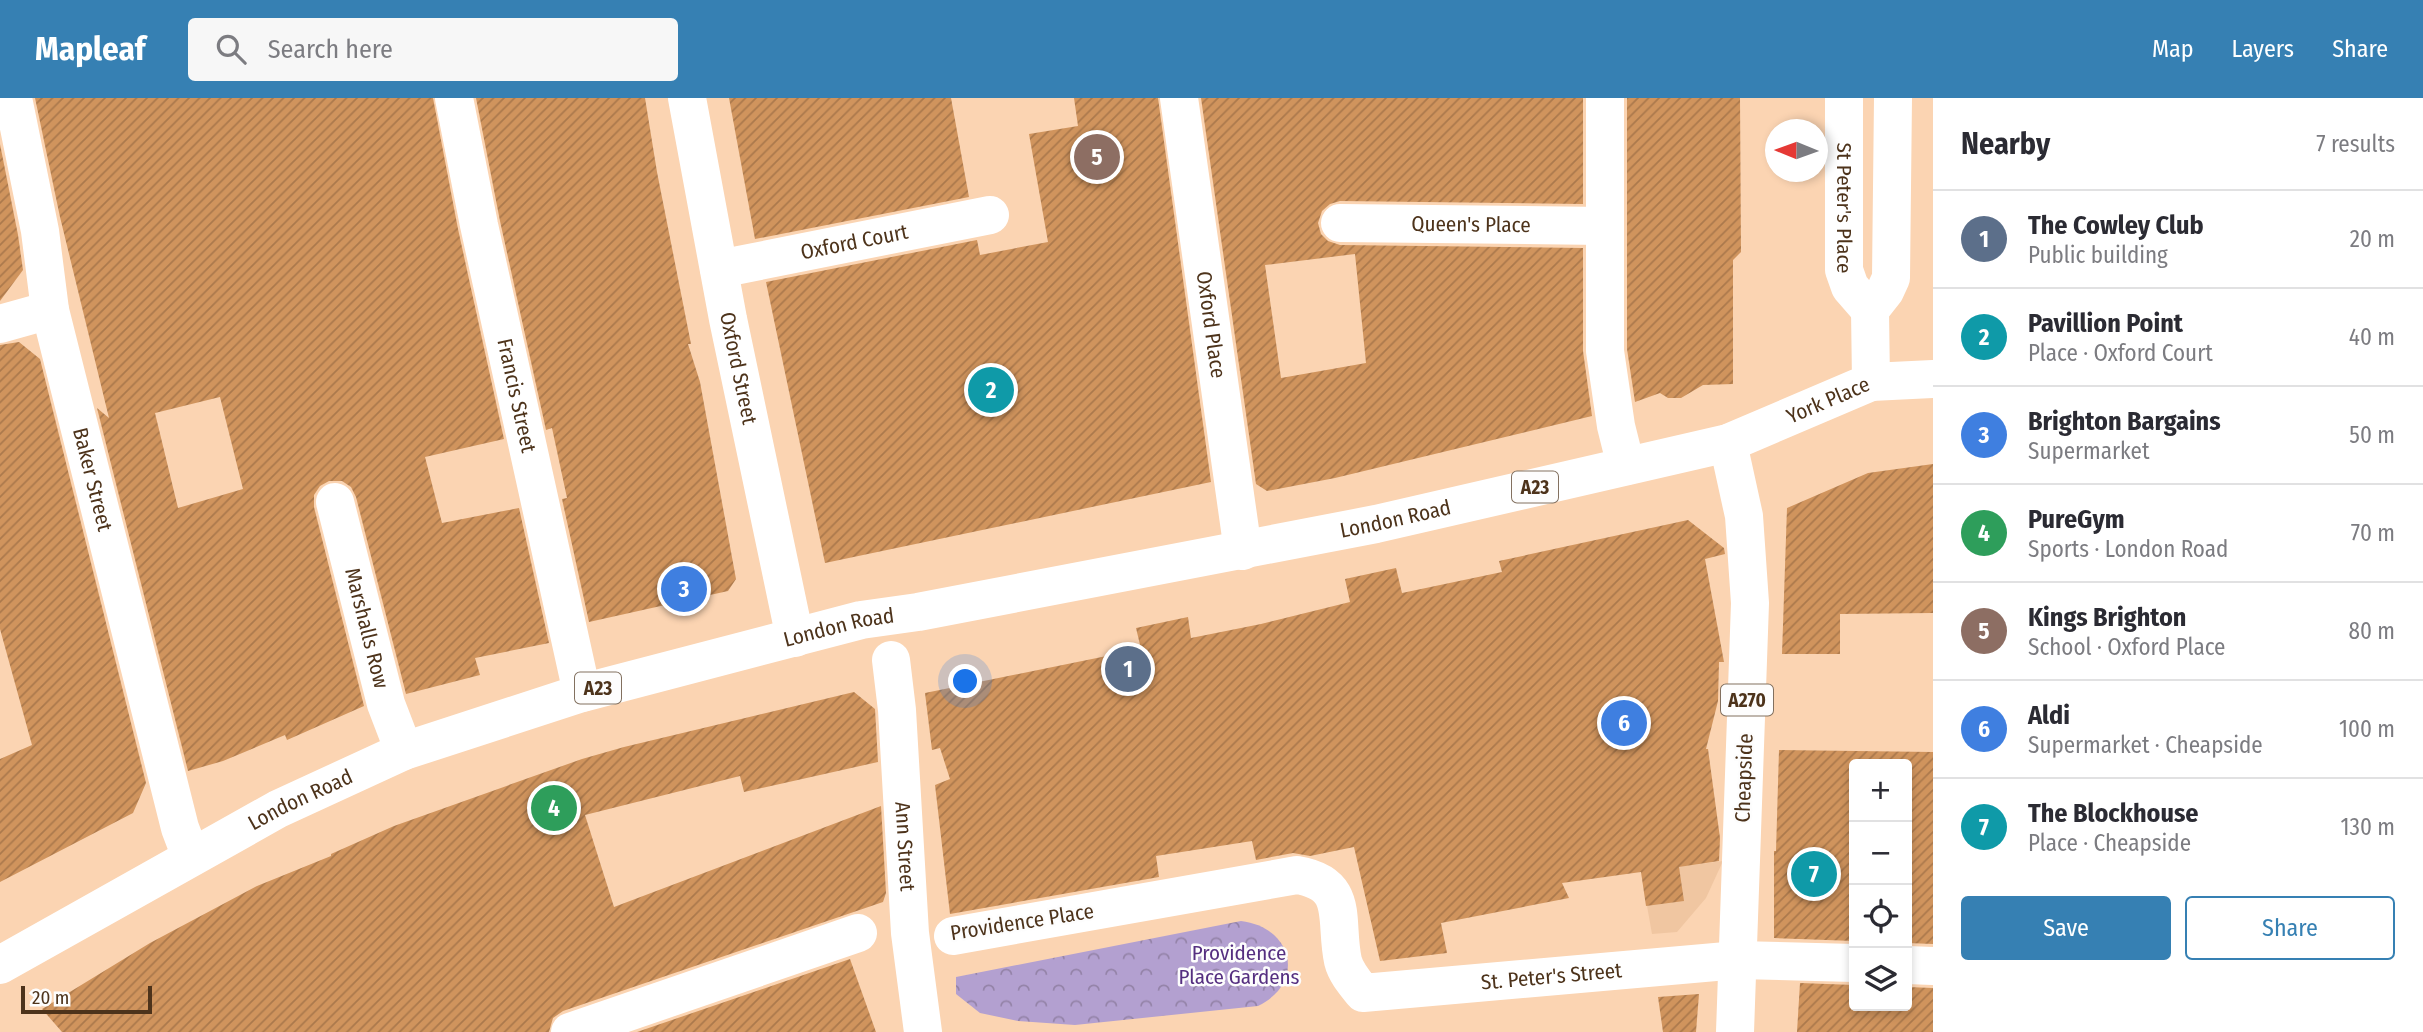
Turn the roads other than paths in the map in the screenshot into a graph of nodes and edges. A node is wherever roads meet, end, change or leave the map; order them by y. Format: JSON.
{"nodes":[{"id":1,"x":13,"y":98,"type":"edge"},
{"id":2,"x":454,"y":98,"type":"edge"},
{"id":3,"x":687,"y":98,"type":"edge"},
{"id":4,"x":1179,"y":98,"type":"edge"},
{"id":5,"x":1605,"y":98,"type":"edge"},
{"id":6,"x":1844,"y":98,"type":"edge"},
{"id":7,"x":1893,"y":98,"type":"edge"},
{"id":8,"x":990,"y":215,"type":"dead end"},
{"id":9,"x":1340,"y":223,"type":"dead end"},
{"id":10,"x":1604,"y":226,"type":"junction"},
{"id":11,"x":719,"y":269,"type":"junction"},
{"id":12,"x":50,"y":310,"type":"junction"},
{"id":13,"x":1871,"y":310,"type":"junction"},
{"id":14,"x":0,"y":324,"type":"edge"},
{"id":15,"x":1933,"y":379,"type":"edge"},
{"id":16,"x":1871,"y":382,"type":"junction"},
{"id":17,"x":1728,"y":443,"type":"junction"},
{"id":18,"x":1626,"y":466,"type":"junction"},
{"id":19,"x":335,"y":502,"type":"dead end"},
{"id":20,"x":1243,"y":551,"type":"junction"},
{"id":21,"x":795,"y":638,"type":"junction"},
{"id":22,"x":891,"y":660,"type":"dead end"},
{"id":23,"x":582,"y":693,"type":"junction"},
{"id":24,"x":404,"y":751,"type":"junction"},
{"id":25,"x":191,"y":857,"type":"junction"},
{"id":26,"x":909,"y":933,"type":"junction"},
{"id":27,"x":1738,"y":960,"type":"junction"},
{"id":28,"x":1849,"y":963,"type":"edge"},
{"id":29,"x":0,"y":965,"type":"edge"},
{"id":30,"x":1912,"y":965,"type":"edge"},
{"id":31,"x":1933,"y":966,"type":"edge"},
{"id":32,"x":1363,"y":993,"type":"joint"},
{"id":33,"x":570,"y":1032,"type":"edge"},
{"id":34,"x":923,"y":1032,"type":"edge"},
{"id":35,"x":1735,"y":1032,"type":"edge"}],
"edges":[{"from":1,"to":12,"type":"main road","name":"Baker Street"},
{"from":2,"to":23,"type":"main road","name":"Francis Street"},
{"from":3,"to":11,"type":"main road","name":"Oxford Street"},
{"from":4,"to":20,"type":"main road","name":"Oxford Place"},
{"from":5,"to":10,"type":"main road"},
{"from":6,"to":13,"type":"main road","name":"St Peter's Place"},
{"from":7,"to":13,"type":"main road","name":"St Peter's Place"},
{"from":8,"to":11,"type":"main road","name":"Oxford Court"},
{"from":9,"to":10,"type":"main road","name":"Queen's Place"},
{"from":10,"to":18,"type":"main road"},
{"from":11,"to":21,"type":"main road","name":"Oxford Street"},
{"from":12,"to":14,"type":"main road"},
{"from":12,"to":25,"type":"main road","name":"Baker Street"},
{"from":13,"to":16,"type":"main road"},
{"from":15,"to":16,"type":"main road","name":"York Place"},
{"from":16,"to":17,"type":"main road","name":"York Place","number":"A23"},
{"from":17,"to":18,"type":"main road","name":"London Road","number":"A23"},
{"from":17,"to":27,"type":"main road","name":"Cheapside","number":"A270"},
{"from":18,"to":20,"type":"main road","name":"London Road","number":"A23"},
{"from":19,"to":24,"type":"main road","name":"Marshalls Row"},
{"from":20,"to":21,"type":"main road","name":"London Road","number":"A23"},
{"from":21,"to":23,"type":"main road","name":"London Road","number":"A23"},
{"from":22,"to":26,"type":"main road","name":"Ann Street"},
{"from":23,"to":24,"type":"main road","name":"London Road","number":"A23"},
{"from":24,"to":25,"type":"main road","name":"London Road","number":"A23"},
{"from":25,"to":29,"type":"main road","name":"London Road","number":"A23"},
{"from":26,"to":32,"type":"main road","name":"Providence Place"},
{"from":26,"to":33,"type":"main road","name":"Providence Place"},
{"from":26,"to":34,"type":"main road","name":"Ann Street"},
{"from":27,"to":28,"type":"main road","name":"St. Peter's Street"},
{"from":27,"to":32,"type":"main road","name":"St. Peter's Street"},
{"from":27,"to":35,"type":"main road","name":"Cheapside","number":"A270"},
{"from":30,"to":31,"type":"main road"}]}
